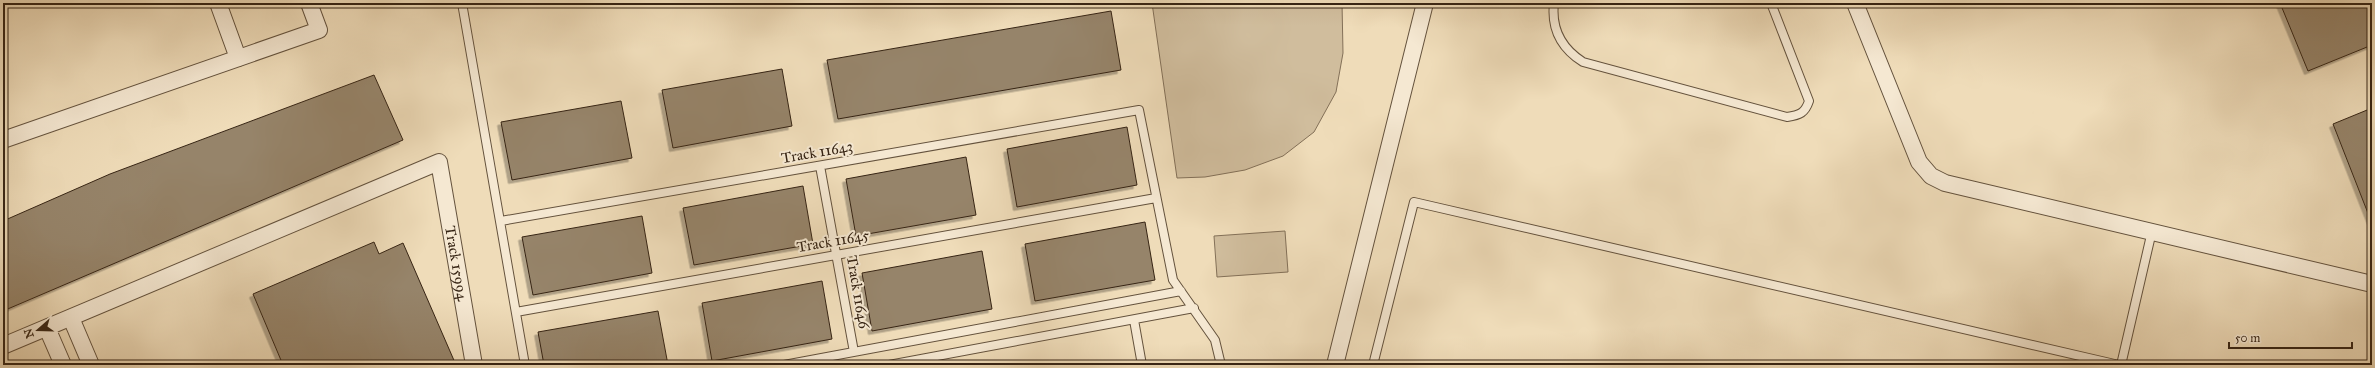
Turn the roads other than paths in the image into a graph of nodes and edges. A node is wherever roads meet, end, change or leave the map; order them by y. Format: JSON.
{"nodes":[{"id":1,"x":218,"y":3,"type":"edge"},
{"id":2,"x":309,"y":3,"type":"edge"},
{"id":3,"x":462,"y":3,"type":"edge"},
{"id":4,"x":1425,"y":3,"type":"edge"},
{"id":5,"x":1554,"y":3,"type":"edge"},
{"id":6,"x":1771,"y":3,"type":"edge"},
{"id":7,"x":1856,"y":3,"type":"edge"},
{"id":8,"x":238,"y":58,"type":"junction"},
{"id":9,"x":3,"y":140,"type":"edge"},
{"id":10,"x":820,"y":166,"type":"junction"},
{"id":11,"x":1156,"y":198,"type":"junction"},
{"id":12,"x":501,"y":221,"type":"junction"},
{"id":13,"x":2152,"y":231,"type":"junction"},
{"id":14,"x":837,"y":255,"type":"junction"},
{"id":15,"x":2372,"y":284,"type":"edge"},
{"id":16,"x":1181,"y":291,"type":"junction"},
{"id":17,"x":1194,"y":308,"type":"junction"},
{"id":18,"x":516,"y":312,"type":"junction"},
{"id":19,"x":71,"y":318,"type":"junction"},
{"id":20,"x":1134,"y":320,"type":"junction"},
{"id":21,"x":48,"y":328,"type":"junction"},
{"id":22,"x":3,"y":346,"type":"edge"},
{"id":23,"x":854,"y":352,"type":"junction"},
{"id":24,"x":63,"y":365,"type":"edge"},
{"id":25,"x":91,"y":365,"type":"edge"},
{"id":26,"x":474,"y":365,"type":"edge"},
{"id":27,"x":525,"y":365,"type":"edge"},
{"id":28,"x":784,"y":365,"type":"edge"},
{"id":29,"x":888,"y":365,"type":"edge"},
{"id":30,"x":1142,"y":365,"type":"edge"},
{"id":31,"x":1220,"y":365,"type":"edge"},
{"id":32,"x":1335,"y":365,"type":"edge"},
{"id":33,"x":1373,"y":365,"type":"edge"},
{"id":34,"x":2120,"y":365,"type":"edge"}],
"edges":[{"from":1,"to":8,"type":"street"},
{"from":2,"to":8,"type":"street"},
{"from":3,"to":12,"type":"lane"},
{"from":4,"to":32,"type":"street"},
{"from":5,"to":6,"type":"lane"},
{"from":7,"to":13,"type":"street"},
{"from":8,"to":9,"type":"street"},
{"from":10,"to":11,"type":"lane","name":"Track 11643"},
{"from":10,"to":12,"type":"lane","name":"Track 11643"},
{"from":10,"to":14,"type":"lane","name":"Track 11646"},
{"from":11,"to":14,"type":"lane","name":"Track 11645"},
{"from":11,"to":16,"type":"lane"},
{"from":12,"to":18,"type":"lane"},
{"from":13,"to":15,"type":"street"},
{"from":13,"to":34,"type":"lane"},
{"from":14,"to":18,"type":"lane","name":"Track 11645"},
{"from":14,"to":23,"type":"lane","name":"Track 11646"},
{"from":16,"to":17,"type":"lane"},
{"from":16,"to":23,"type":"lane"},
{"from":17,"to":20,"type":"lane"},
{"from":17,"to":31,"type":"lane"},
{"from":18,"to":27,"type":"lane"},
{"from":19,"to":21,"type":"street"},
{"from":19,"to":25,"type":"street"},
{"from":19,"to":26,"type":"street","name":"Track 15994"},
{"from":20,"to":29,"type":"lane"},
{"from":20,"to":30,"type":"lane"},
{"from":21,"to":22,"type":"street"},
{"from":21,"to":24,"type":"street"},
{"from":23,"to":28,"type":"lane"},
{"from":33,"to":34,"type":"lane"}]}
